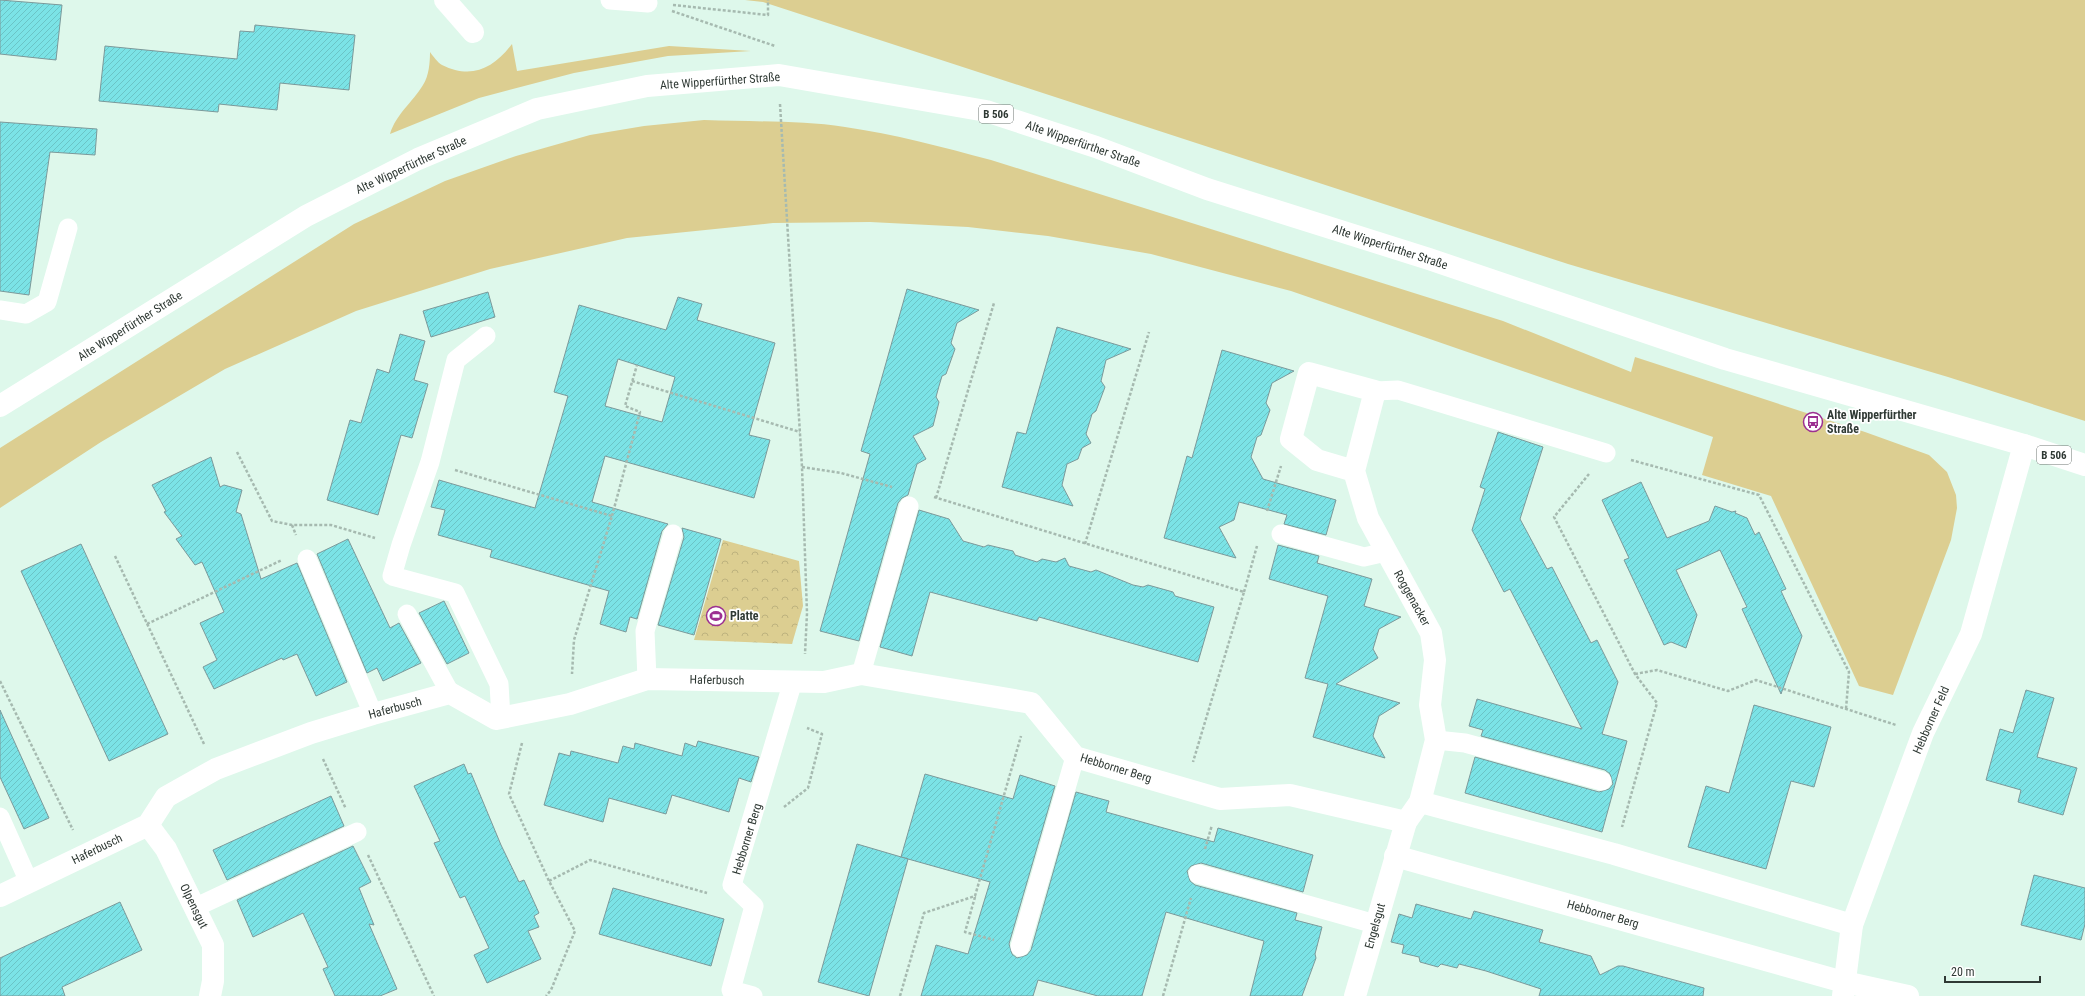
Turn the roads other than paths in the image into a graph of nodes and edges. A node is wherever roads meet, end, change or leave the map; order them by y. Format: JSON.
{"nodes":[{"id":1,"x":445,"y":0,"type":"edge"},
{"id":2,"x":610,"y":0,"type":"edge"},
{"id":3,"x":648,"y":3,"type":"road end"},
{"id":4,"x":473,"y":32,"type":"dead end"},
{"id":5,"x":68,"y":228,"type":"dead end"},
{"id":6,"x":0,"y":310,"type":"edge"},
{"id":7,"x":486,"y":336,"type":"dead end"},
{"id":8,"x":1376,"y":391,"type":"junction"},
{"id":9,"x":0,"y":406,"type":"edge"},
{"id":10,"x":2024,"y":445,"type":"junction"},
{"id":11,"x":1606,"y":453,"type":"road end"},
{"id":12,"x":2085,"y":465,"type":"edge"},
{"id":13,"x":1354,"y":470,"type":"junction"},
{"id":14,"x":909,"y":506,"type":"dead end"},
{"id":15,"x":673,"y":534,"type":"dead end"},
{"id":16,"x":1281,"y":534,"type":"dead end"},
{"id":17,"x":1386,"y":552,"type":"junction"},
{"id":18,"x":307,"y":559,"type":"dead end"},
{"id":19,"x":407,"y":614,"type":"dead end"},
{"id":20,"x":861,"y":674,"type":"junction"},
{"id":21,"x":647,"y":679,"type":"junction"},
{"id":22,"x":798,"y":681,"type":"junction"},
{"id":23,"x":450,"y":693,"type":"junction"},
{"id":24,"x":373,"y":714,"type":"junction"},
{"id":25,"x":510,"y":717,"type":"junction"},
{"id":26,"x":1436,"y":740,"type":"junction"},
{"id":27,"x":1075,"y":757,"type":"junction"},
{"id":28,"x":1602,"y":781,"type":"dead end"},
{"id":29,"x":1420,"y":802,"type":"junction"},
{"id":30,"x":0,"y":817,"type":"edge"},
{"id":31,"x":1406,"y":822,"type":"junction"},
{"id":32,"x":148,"y":824,"type":"junction"},
{"id":33,"x":357,"y":832,"type":"road end"},
{"id":34,"x":1395,"y":856,"type":"junction"},
{"id":35,"x":1198,"y":874,"type":"dead end"},
{"id":36,"x":29,"y":882,"type":"junction"},
{"id":37,"x":0,"y":896,"type":"edge"},
{"id":38,"x":194,"y":908,"type":"junction"},
{"id":39,"x":1375,"y":924,"type":"junction"},
{"id":40,"x":1852,"y":925,"type":"junction"},
{"id":41,"x":1020,"y":947,"type":"road end"},
{"id":42,"x":1844,"y":989,"type":"edge"},
{"id":43,"x":730,"y":993,"type":"edge"},
{"id":44,"x":210,"y":996,"type":"edge"},
{"id":45,"x":753,"y":996,"type":"edge"},
{"id":46,"x":1355,"y":996,"type":"edge"},
{"id":47,"x":1908,"y":996,"type":"edge"}],
"edges":[{"from":1,"to":4,"type":"street"},
{"from":2,"to":3,"type":"lane"},
{"from":5,"to":6,"type":"lane"},
{"from":7,"to":25,"type":"lane"},
{"from":8,"to":11,"type":"lane"},
{"from":8,"to":13,"type":"street"},
{"from":8,"to":13,"type":"street"},
{"from":9,"to":10,"type":"street","name":"Alte Wipperfürther Straße","number":"B 506"},
{"from":10,"to":12,"type":"street","name":"Alte Wipperfürther Straße","number":"B 506"},
{"from":10,"to":40,"type":"street","name":"Hebborner Feld"},
{"from":13,"to":17,"type":"street","name":"Roggenacker"},
{"from":14,"to":20,"type":"lane"},
{"from":15,"to":21,"type":"lane"},
{"from":16,"to":17,"type":"lane"},
{"from":17,"to":26,"type":"street","name":"Roggenacker"},
{"from":18,"to":24,"type":"lane"},
{"from":19,"to":23,"type":"lane"},
{"from":20,"to":22,"type":"street","name":"Haferbusch"},
{"from":20,"to":27,"type":"street","name":"Hebborner Berg"},
{"from":21,"to":22,"type":"street","name":"Haferbusch"},
{"from":21,"to":25,"type":"street","name":"Haferbusch"},
{"from":22,"to":43,"type":"lane","name":"Hebborner Berg"},
{"from":23,"to":24,"type":"street","name":"Haferbusch"},
{"from":23,"to":25,"type":"street"},
{"from":24,"to":32,"type":"street","name":"Haferbusch"},
{"from":26,"to":28,"type":"lane"},
{"from":26,"to":29,"type":"street","name":"Roggenacker"},
{"from":27,"to":31,"type":"street","name":"Hebborner Berg"},
{"from":27,"to":41,"type":"lane"},
{"from":29,"to":31,"type":"street"},
{"from":29,"to":40,"type":"street"},
{"from":30,"to":36,"type":"lane"},
{"from":31,"to":34,"type":"street"},
{"from":32,"to":36,"type":"street","name":"Haferbusch"},
{"from":32,"to":38,"type":"street","name":"Olpensgut"},
{"from":33,"to":38,"type":"lane"},
{"from":34,"to":39,"type":"street","name":"Engelsgut"},
{"from":34,"to":42,"type":"street","name":"Hebborner Berg"},
{"from":35,"to":39,"type":"lane"},
{"from":36,"to":37,"type":"street","name":"Haferbusch"},
{"from":38,"to":44,"type":"street","name":"Olpensgut"},
{"from":39,"to":46,"type":"street","name":"Engelsgut"},
{"from":40,"to":42,"type":"street","name":"Hebborner Feld"},
{"from":42,"to":47,"type":"street","name":"Hebborner Berg"},
{"from":43,"to":45,"type":"lane","name":"Hebborner Berg"}]}
